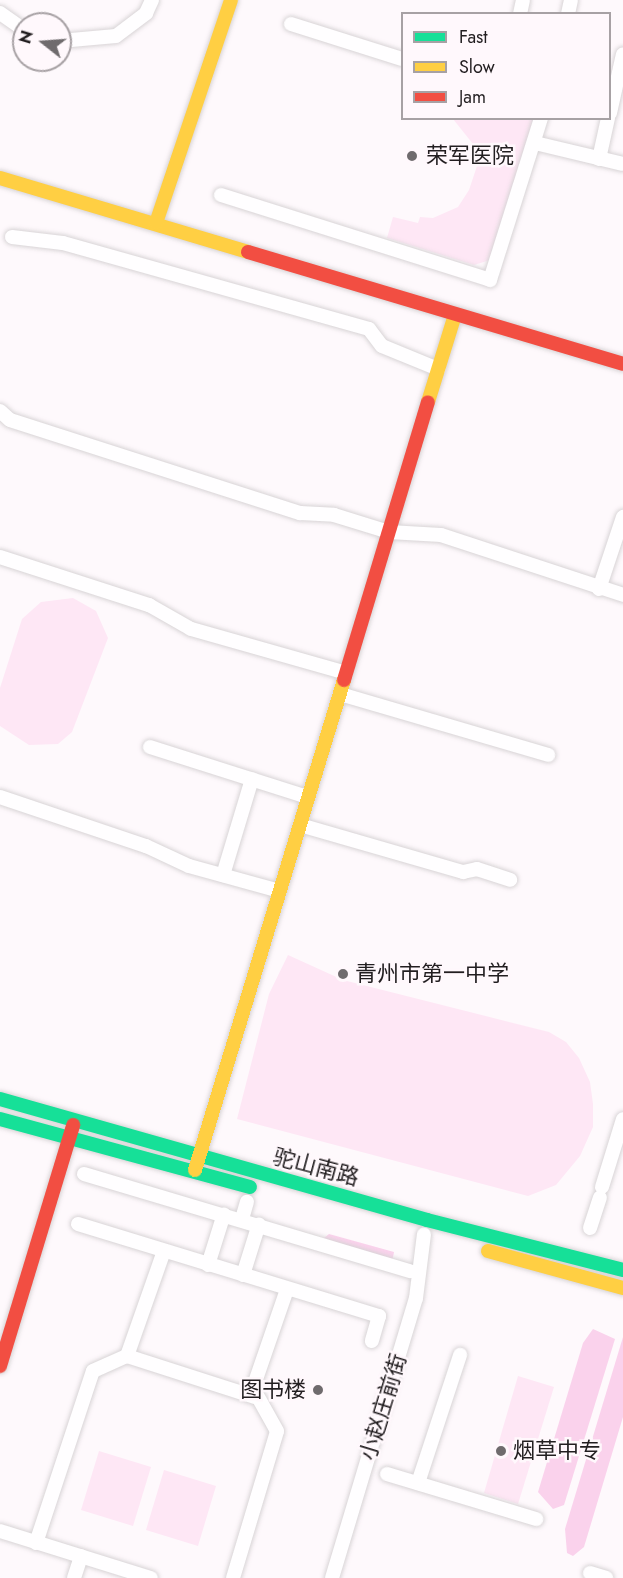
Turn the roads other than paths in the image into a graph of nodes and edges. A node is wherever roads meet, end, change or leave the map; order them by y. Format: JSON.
{"nodes":[{"id":1,"x":152,"y":0,"type":"edge"},
{"id":2,"x":231,"y":0,"type":"edge"},
{"id":3,"x":291,"y":24,"type":"dead end"},
{"id":4,"x":72,"y":40,"type":"edge"},
{"id":5,"x":623,"y":54,"type":"edge"},
{"id":6,"x":401,"y":59,"type":"edge"},
{"id":7,"x":611,"y":105,"type":"edge"},
{"id":8,"x":541,"y":120,"type":"edge"},
{"id":9,"x":608,"y":120,"type":"edge"},
{"id":10,"x":535,"y":143,"type":"junction"},
{"id":11,"x":599,"y":159,"type":"junction"},
{"id":12,"x":623,"y":164,"type":"edge"},
{"id":13,"x":0,"y":178,"type":"edge"},
{"id":14,"x":221,"y":195,"type":"dead end"},
{"id":15,"x":156,"y":223,"type":"junction"},
{"id":16,"x":12,"y":237,"type":"dead end"},
{"id":17,"x":455,"y":315,"type":"junction"},
{"id":18,"x":623,"y":364,"type":"edge"},
{"id":19,"x":438,"y":369,"type":"junction"},
{"id":20,"x":0,"y":411,"type":"edge"},
{"id":21,"x":623,"y":517,"type":"edge"},
{"id":22,"x":389,"y":532,"type":"junction"},
{"id":23,"x":0,"y":557,"type":"edge"},
{"id":24,"x":599,"y":589,"type":"junction"},
{"id":25,"x":623,"y":595,"type":"edge"},
{"id":26,"x":346,"y":673,"type":"junction"},
{"id":27,"x":340,"y":694,"type":"junction"},
{"id":28,"x":150,"y":747,"type":"dead end"},
{"id":29,"x":548,"y":755,"type":"dead end"},
{"id":30,"x":252,"y":779,"type":"junction"},
{"id":31,"x":0,"y":797,"type":"edge"},
{"id":32,"x":309,"y":797,"type":"junction"},
{"id":33,"x":300,"y":825,"type":"junction"},
{"id":34,"x":223,"y":875,"type":"junction"},
{"id":35,"x":510,"y":880,"type":"dead end"},
{"id":36,"x":280,"y":891,"type":"junction"},
{"id":37,"x":0,"y":1099,"type":"edge"},
{"id":38,"x":0,"y":1119,"type":"edge"},
{"id":39,"x":623,"y":1119,"type":"edge"},
{"id":40,"x":75,"y":1121,"type":"junction"},
{"id":41,"x":68,"y":1139,"type":"junction"},
{"id":42,"x":199,"y":1157,"type":"junction"},
{"id":43,"x":195,"y":1172,"type":"junction"},
{"id":44,"x":84,"y":1174,"type":"dead end"},
{"id":45,"x":264,"y":1191,"type":"dead end"},
{"id":46,"x":247,"y":1202,"type":"dead end"},
{"id":47,"x":332,"y":1209,"type":"dead end"},
{"id":48,"x":224,"y":1214,"type":"junction"},
{"id":49,"x":243,"y":1219,"type":"junction"},
{"id":50,"x":78,"y":1224,"type":"dead end"},
{"id":51,"x":259,"y":1224,"type":"junction"},
{"id":52,"x":590,"y":1228,"type":"dead end"},
{"id":53,"x":424,"y":1234,"type":"junction"},
{"id":54,"x":164,"y":1251,"type":"junction"},
{"id":55,"x":207,"y":1264,"type":"junction"},
{"id":56,"x":623,"y":1270,"type":"edge"},
{"id":57,"x":410,"y":1272,"type":"dead end"},
{"id":58,"x":243,"y":1275,"type":"junction"},
{"id":59,"x":623,"y":1288,"type":"edge"},
{"id":60,"x":287,"y":1289,"type":"junction"},
{"id":61,"x":372,"y":1341,"type":"dead end"},
{"id":62,"x":460,"y":1355,"type":"dead end"},
{"id":63,"x":126,"y":1356,"type":"junction"},
{"id":64,"x":0,"y":1366,"type":"edge"},
{"id":65,"x":255,"y":1397,"type":"junction"},
{"id":66,"x":387,"y":1474,"type":"dead end"},
{"id":67,"x":418,"y":1483,"type":"junction"},
{"id":68,"x":537,"y":1519,"type":"dead end"},
{"id":69,"x":0,"y":1532,"type":"edge"},
{"id":70,"x":36,"y":1543,"type":"junction"},
{"id":71,"x":81,"y":1556,"type":"junction"},
{"id":72,"x":590,"y":1573,"type":"dead end"},
{"id":73,"x":74,"y":1578,"type":"edge"},
{"id":74,"x":151,"y":1578,"type":"edge"},
{"id":75,"x":233,"y":1578,"type":"edge"},
{"id":76,"x":332,"y":1578,"type":"edge"},
{"id":77,"x":606,"y":1578,"type":"edge"}],
"edges":[{"from":1,"to":4,"type":"street"},
{"from":2,"to":15,"type":"street"},
{"from":3,"to":6,"type":"street"},
{"from":5,"to":7,"type":"street"},
{"from":8,"to":10,"type":"street"},
{"from":9,"to":11,"type":"street"},
{"from":10,"to":11,"type":"street"},
{"from":10,"to":14,"type":"street"},
{"from":11,"to":12,"type":"street"},
{"from":13,"to":15,"type":"street"},
{"from":15,"to":17,"type":"street"},
{"from":16,"to":19,"type":"street"},
{"from":17,"to":18,"type":"street"},
{"from":17,"to":19,"type":"street"},
{"from":19,"to":22,"type":"street"},
{"from":20,"to":22,"type":"street"},
{"from":21,"to":24,"type":"street"},
{"from":22,"to":24,"type":"street"},
{"from":22,"to":26,"type":"street"},
{"from":23,"to":26,"type":"street"},
{"from":24,"to":25,"type":"street"},
{"from":26,"to":27,"type":"street"},
{"from":27,"to":29,"type":"street"},
{"from":27,"to":32,"type":"street"},
{"from":28,"to":30,"type":"street"},
{"from":30,"to":32,"type":"street"},
{"from":30,"to":34,"type":"street"},
{"from":31,"to":34,"type":"street"},
{"from":32,"to":33,"type":"street"},
{"from":33,"to":35,"type":"street"},
{"from":33,"to":36,"type":"street"},
{"from":34,"to":36,"type":"street"},
{"from":36,"to":42,"type":"street"},
{"from":37,"to":40,"type":"street","name":"驼山南路"},
{"from":38,"to":41,"type":"street","name":"驼山南路"},
{"from":39,"to":52,"type":"street"},
{"from":40,"to":41,"type":"street"},
{"from":40,"to":42,"type":"street","name":"驼山南路"},
{"from":41,"to":43,"type":"street","name":"驼山南路"},
{"from":41,"to":64,"type":"street"},
{"from":42,"to":43,"type":"street"},
{"from":42,"to":56,"type":"street","name":"驼山南路"},
{"from":43,"to":45,"type":"street","name":"驼山南路"},
{"from":44,"to":48,"type":"street"},
{"from":46,"to":49,"type":"street"},
{"from":47,"to":53,"type":"street","name":"驼山南路"},
{"from":48,"to":49,"type":"street"},
{"from":48,"to":55,"type":"street"},
{"from":49,"to":51,"type":"street"},
{"from":50,"to":54,"type":"street"},
{"from":51,"to":57,"type":"street"},
{"from":51,"to":58,"type":"street"},
{"from":53,"to":59,"type":"street","name":"驼山南路"},
{"from":53,"to":76,"type":"street","name":"小赵庄前街"},
{"from":54,"to":55,"type":"street"},
{"from":54,"to":63,"type":"street"},
{"from":55,"to":58,"type":"street"},
{"from":58,"to":60,"type":"street"},
{"from":60,"to":61,"type":"street"},
{"from":60,"to":65,"type":"street"},
{"from":62,"to":67,"type":"street"},
{"from":63,"to":65,"type":"street"},
{"from":63,"to":70,"type":"street"},
{"from":65,"to":75,"type":"street"},
{"from":66,"to":67,"type":"street"},
{"from":67,"to":68,"type":"street"},
{"from":69,"to":70,"type":"street"},
{"from":70,"to":71,"type":"street"},
{"from":71,"to":73,"type":"street"},
{"from":71,"to":74,"type":"street"},
{"from":72,"to":77,"type":"street"}]}
